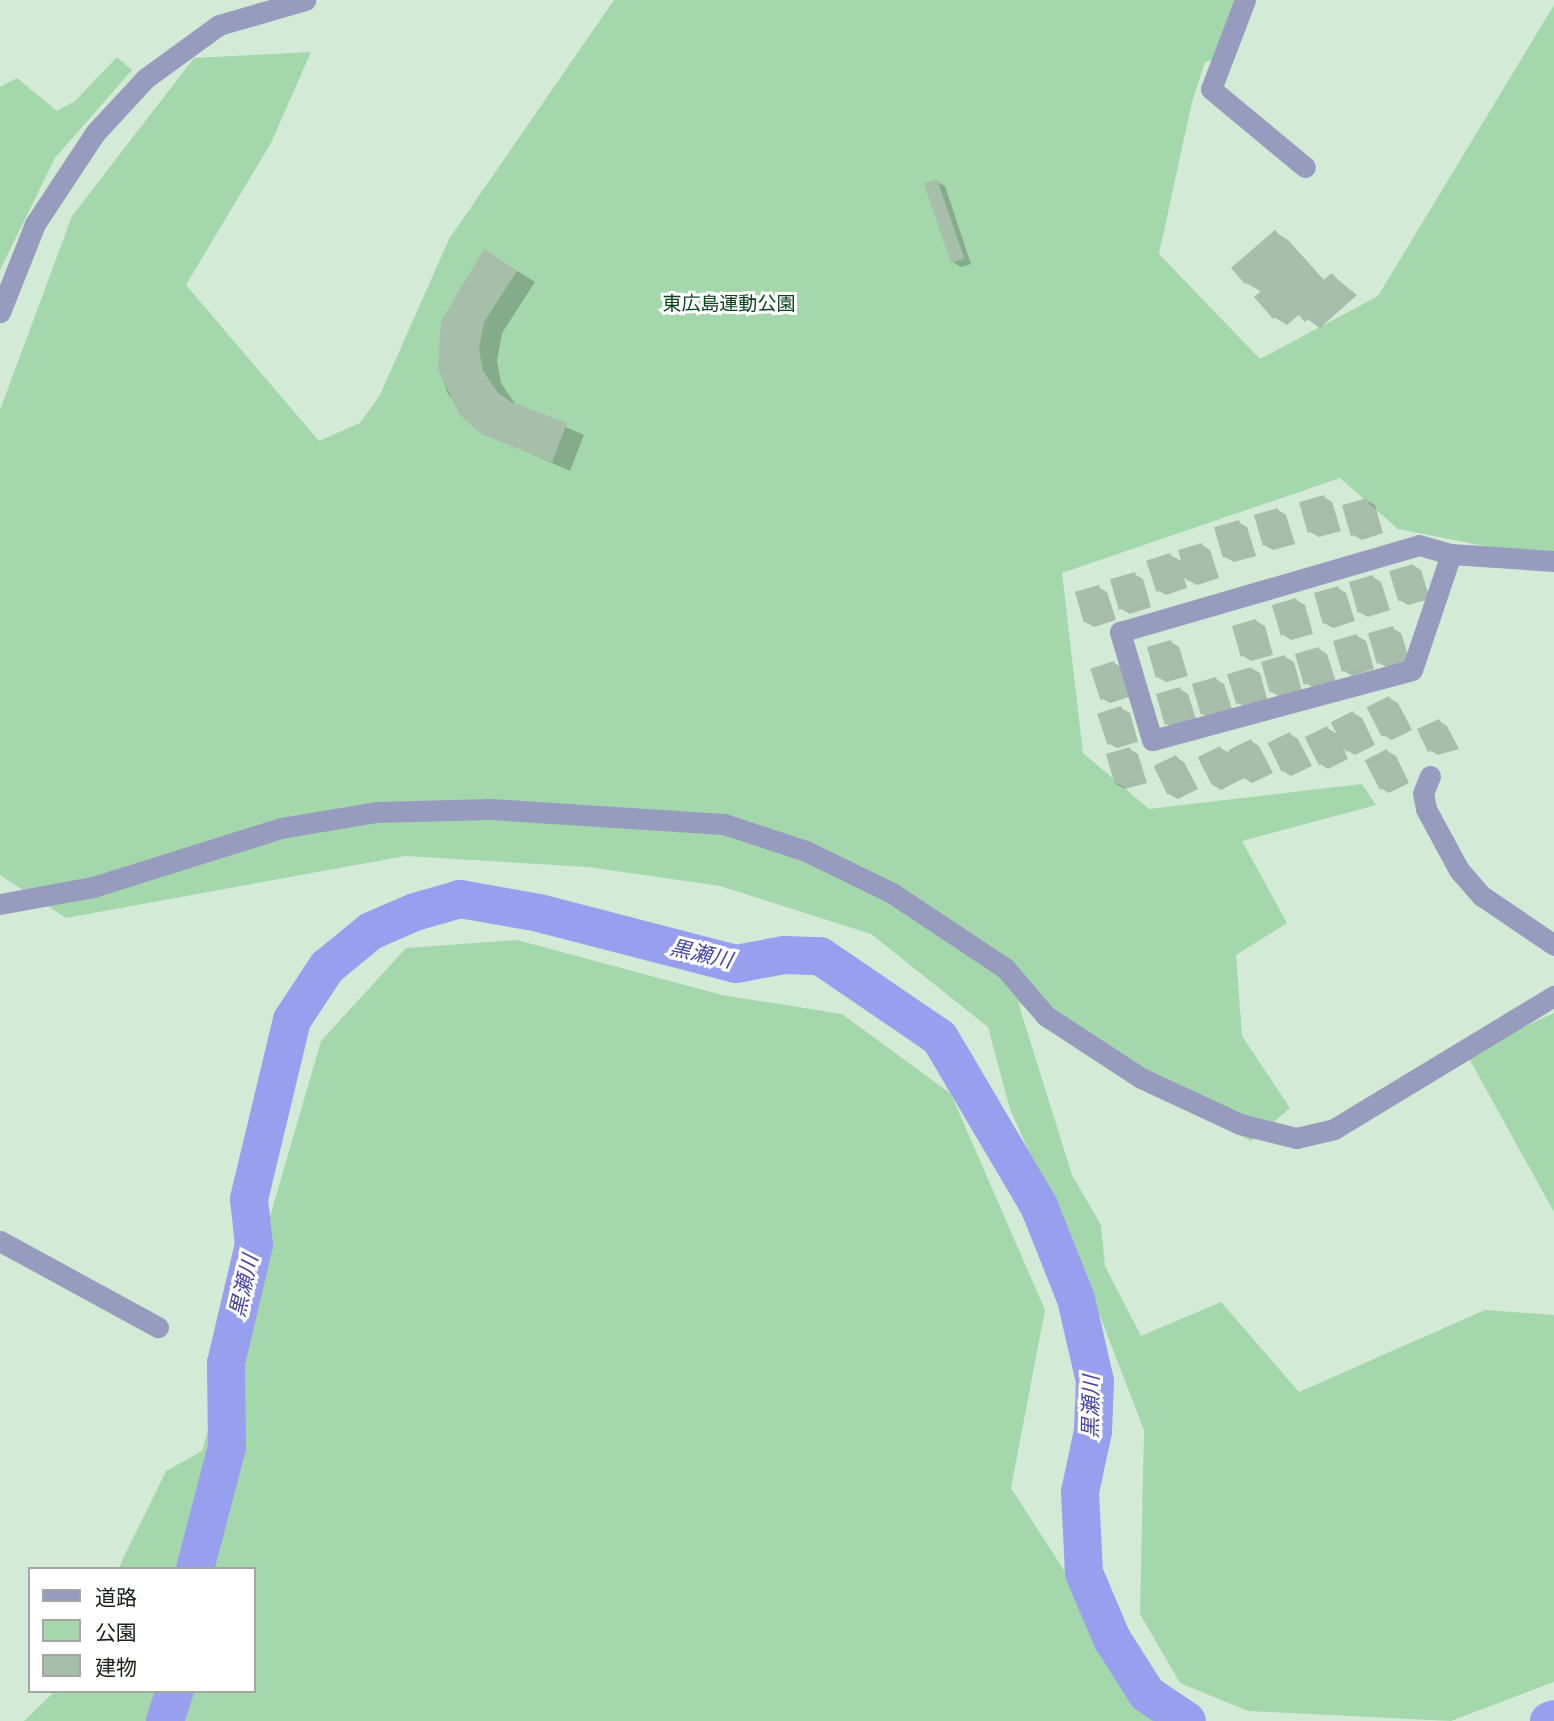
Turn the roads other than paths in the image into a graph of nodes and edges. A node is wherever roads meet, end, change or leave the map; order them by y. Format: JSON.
{"nodes":[{"id":1,"x":304,"y":0,"type":"edge"},
{"id":2,"x":1245,"y":0,"type":"edge"},
{"id":3,"x":1305,"y":167,"type":"dead end"},
{"id":4,"x":0,"y":312,"type":"edge"},
{"id":5,"x":1451,"y":554,"type":"junction"},
{"id":6,"x":1554,"y":561,"type":"edge"},
{"id":7,"x":1430,"y":776,"type":"dead end"},
{"id":8,"x":0,"y":904,"type":"edge"},
{"id":9,"x":1554,"y":945,"type":"edge"},
{"id":10,"x":1554,"y":996,"type":"edge"},
{"id":11,"x":0,"y":1241,"type":"edge"},
{"id":12,"x":158,"y":1327,"type":"dead end"}],
"edges":[{"from":1,"to":4,"type":"street"},
{"from":2,"to":3,"type":"street"},
{"from":5,"to":5,"type":"street"},
{"from":5,"to":6,"type":"street"},
{"from":7,"to":9,"type":"street"},
{"from":8,"to":10,"type":"street"},
{"from":11,"to":12,"type":"street"}]}
